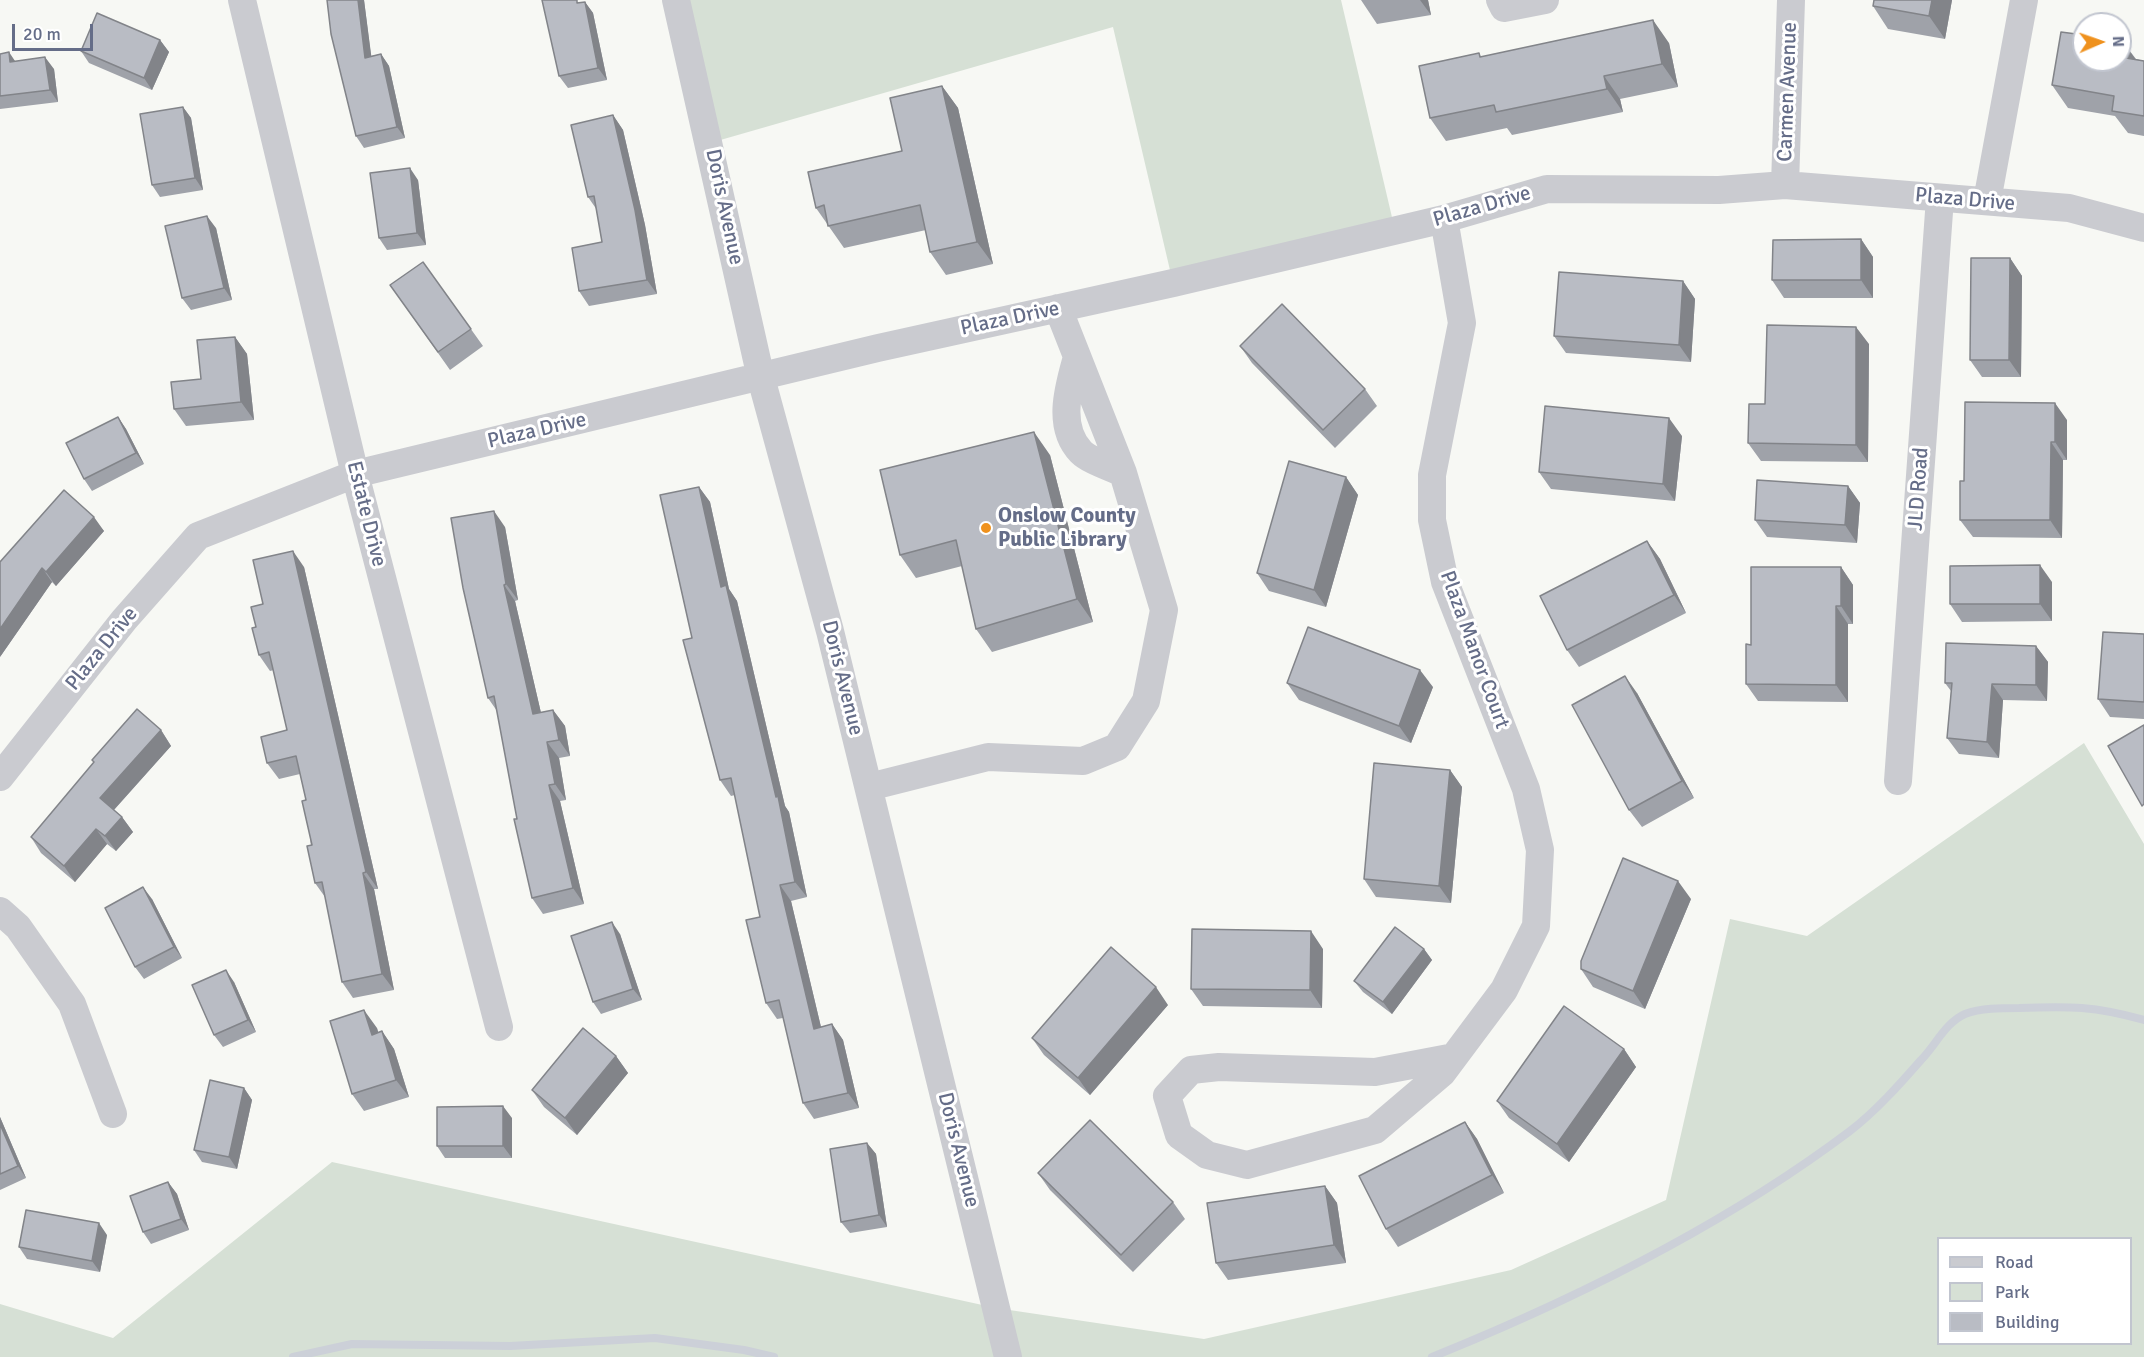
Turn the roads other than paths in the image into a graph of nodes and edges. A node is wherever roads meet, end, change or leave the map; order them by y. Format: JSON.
{"nodes":[{"id":1,"x":242,"y":0,"type":"edge"},
{"id":2,"x":676,"y":0,"type":"edge"},
{"id":3,"x":1500,"y":0,"type":"edge"},
{"id":4,"x":1545,"y":0,"type":"edge"},
{"id":5,"x":1791,"y":0,"type":"edge"},
{"id":6,"x":2024,"y":0,"type":"edge"},
{"id":7,"x":1785,"y":185,"type":"junction"},
{"id":8,"x":1940,"y":198,"type":"junction"},
{"id":9,"x":1987,"y":201,"type":"junction"},
{"id":10,"x":1444,"y":219,"type":"junction"},
{"id":11,"x":2144,"y":228,"type":"edge"},
{"id":12,"x":1058,"y":308,"type":"junction"},
{"id":13,"x":761,"y":378,"type":"junction"},
{"id":14,"x":355,"y":474,"type":"junction"},
{"id":15,"x":0,"y":777,"type":"edge"},
{"id":16,"x":1898,"y":781,"type":"dead end"},
{"id":17,"x":868,"y":787,"type":"junction"},
{"id":18,"x":0,"y":911,"type":"edge"},
{"id":19,"x":499,"y":1027,"type":"dead end"},
{"id":20,"x":1454,"y":1057,"type":"junction"},
{"id":21,"x":113,"y":1114,"type":"dead end"},
{"id":22,"x":1008,"y":1357,"type":"edge"}],
"edges":[{"from":1,"to":14,"type":"street","name":"Estate Drive"},
{"from":2,"to":13,"type":"street","name":"Doris Avenue"},
{"from":3,"to":4,"type":"street"},
{"from":5,"to":7,"type":"street","name":"Carmen Avenue"},
{"from":6,"to":9,"type":"street"},
{"from":7,"to":8,"type":"street","name":"Plaza Drive"},
{"from":7,"to":10,"type":"street","name":"Plaza Drive"},
{"from":8,"to":9,"type":"street","name":"Plaza Drive"},
{"from":8,"to":16,"type":"street","name":"JLD Road"},
{"from":9,"to":11,"type":"street","name":"Plaza Drive"},
{"from":10,"to":12,"type":"street","name":"Plaza Drive"},
{"from":10,"to":20,"type":"street","name":"Plaza Manor Court"},
{"from":12,"to":13,"type":"street","name":"Plaza Drive"},
{"from":12,"to":17,"type":"street"},
{"from":13,"to":14,"type":"street","name":"Plaza Drive"},
{"from":13,"to":17,"type":"street","name":"Doris Avenue"},
{"from":14,"to":15,"type":"street","name":"Plaza Drive"},
{"from":14,"to":19,"type":"street","name":"Estate Drive"},
{"from":17,"to":22,"type":"street","name":"Doris Avenue"},
{"from":18,"to":21,"type":"street"},
{"from":20,"to":20,"type":"street","name":"Plaza Manor Court"}]}
